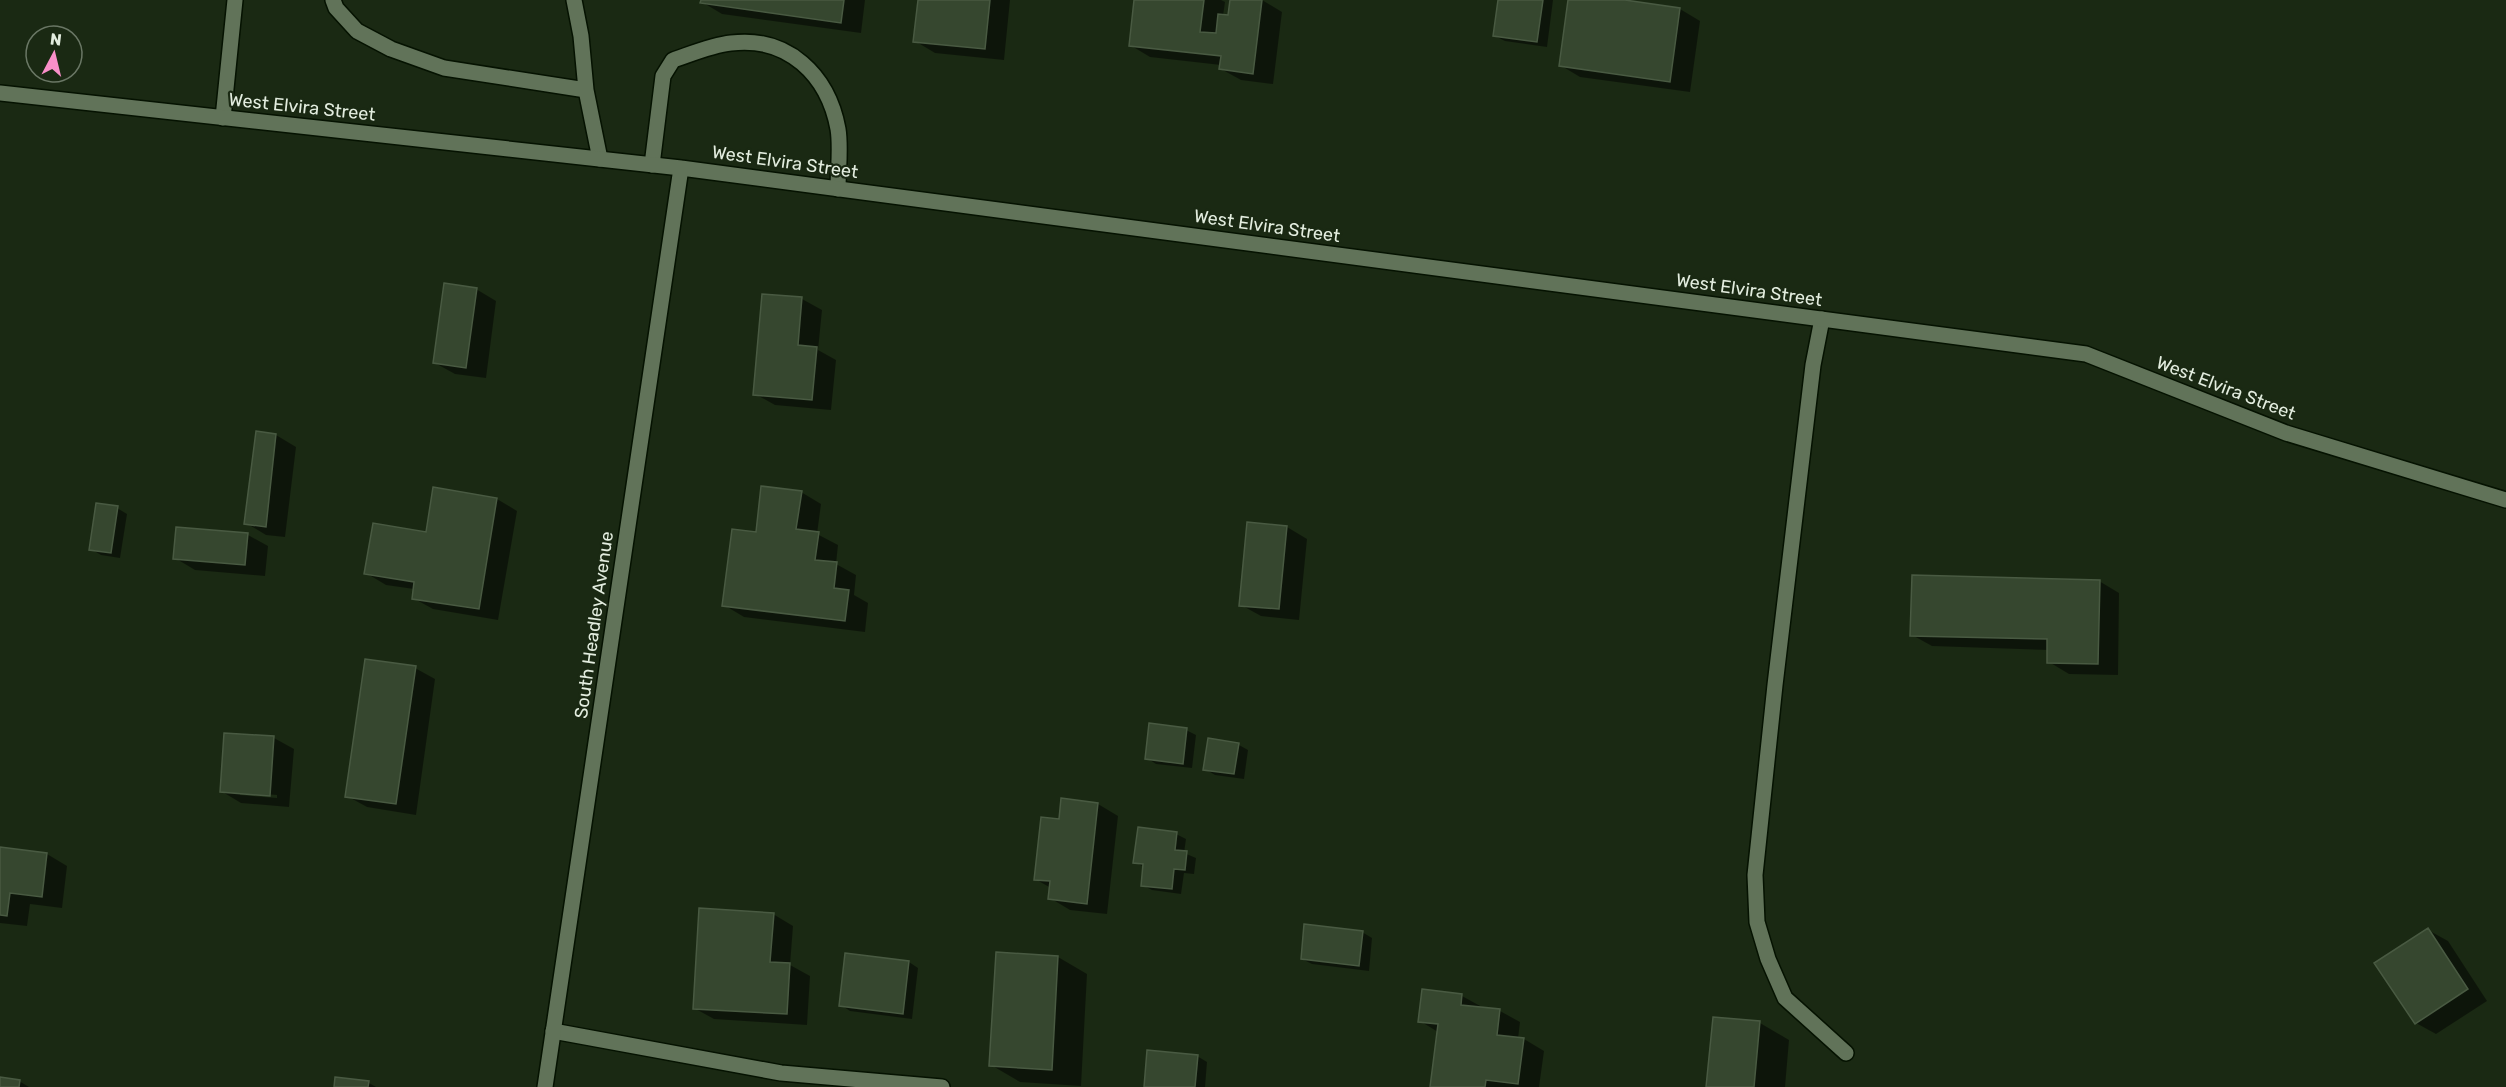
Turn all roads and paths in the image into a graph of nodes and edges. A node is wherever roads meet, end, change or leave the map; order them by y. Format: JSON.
{"nodes":[{"id":1,"x":236,"y":0,"type":"edge"},
{"id":2,"x":333,"y":0,"type":"edge"},
{"id":3,"x":574,"y":0,"type":"edge"},
{"id":4,"x":586,"y":90,"type":"junction"},
{"id":5,"x":0,"y":93,"type":"edge"},
{"id":6,"x":223,"y":118,"type":"junction"},
{"id":7,"x":600,"y":159,"type":"junction"},
{"id":8,"x":652,"y":165,"type":"junction"},
{"id":9,"x":681,"y":168,"type":"junction"},
{"id":10,"x":838,"y":189,"type":"junction"},
{"id":11,"x":1822,"y":319,"type":"junction"},
{"id":12,"x":2506,"y":500,"type":"edge"},
{"id":13,"x":553,"y":1031,"type":"junction"},
{"id":14,"x":1846,"y":1053,"type":"dead end"},
{"id":15,"x":545,"y":1087,"type":"edge"},
{"id":16,"x":942,"y":1087,"type":"edge"}],
"edges":[{"from":1,"to":6,"type":"street"},
{"from":2,"to":4,"type":"street"},
{"from":3,"to":4,"type":"street"},
{"from":4,"to":7,"type":"street"},
{"from":5,"to":6,"type":"street","name":"West Elvira Street"},
{"from":6,"to":7,"type":"street","name":"West Elvira Street"},
{"from":7,"to":8,"type":"street","name":"West Elvira Street"},
{"from":8,"to":9,"type":"street","name":"West Elvira Street"},
{"from":8,"to":10,"type":"street"},
{"from":9,"to":10,"type":"street","name":"West Elvira Street"},
{"from":9,"to":13,"type":"street","name":"South Headley Avenue"},
{"from":10,"to":11,"type":"street","name":"West Elvira Street"},
{"from":11,"to":12,"type":"street","name":"West Elvira Street"},
{"from":11,"to":14,"type":"street"},
{"from":13,"to":15,"type":"street","name":"South Headley Avenue"},
{"from":13,"to":16,"type":"street"}]}
